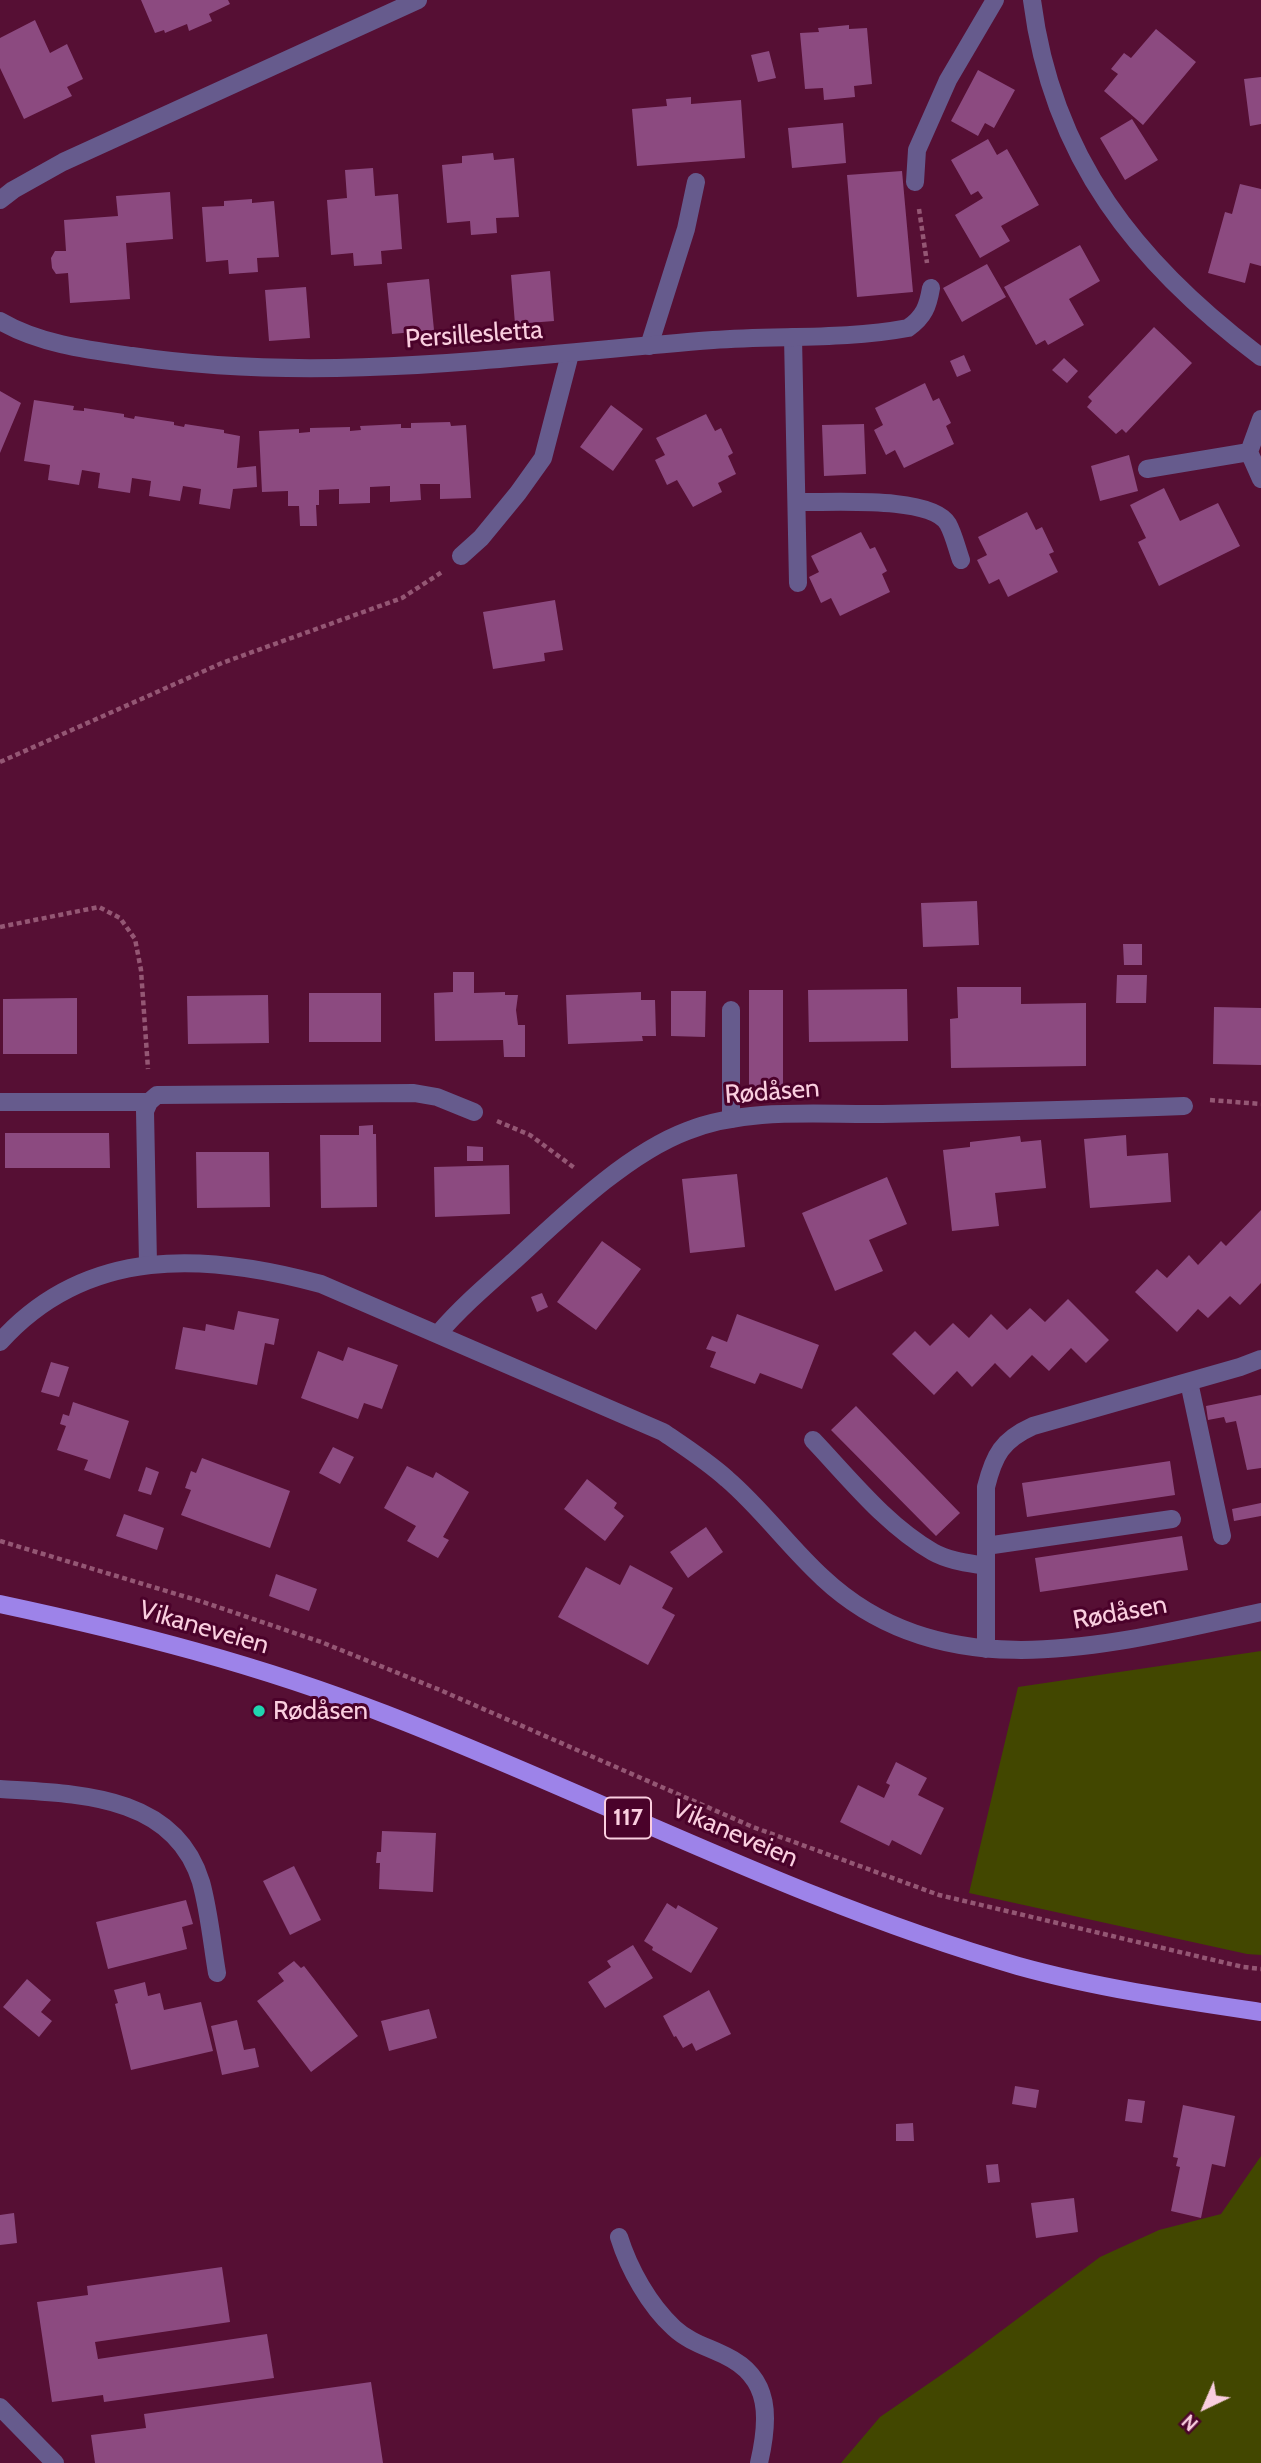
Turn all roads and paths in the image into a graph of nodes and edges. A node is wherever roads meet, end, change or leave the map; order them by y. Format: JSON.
{"nodes":[{"id":1,"x":418,"y":0,"type":"edge"},
{"id":2,"x":995,"y":0,"type":"edge"},
{"id":3,"x":1032,"y":0,"type":"edge"},
{"id":4,"x":915,"y":182,"type":"joint"},
{"id":5,"x":696,"y":183,"type":"dead end"},
{"id":6,"x":0,"y":200,"type":"edge"},
{"id":7,"x":931,"y":288,"type":"joint"},
{"id":8,"x":0,"y":321,"type":"edge"},
{"id":9,"x":793,"y":337,"type":"junction"},
{"id":10,"x":649,"y":346,"type":"junction"},
{"id":11,"x":570,"y":354,"type":"junction"},
{"id":12,"x":1261,"y":357,"type":"edge"},
{"id":13,"x":1261,"y":419,"type":"edge"},
{"id":14,"x":1249,"y":452,"type":"junction"},
{"id":15,"x":1147,"y":469,"type":"dead end"},
{"id":16,"x":1261,"y":479,"type":"edge"},
{"id":17,"x":797,"y":502,"type":"junction"},
{"id":18,"x":461,"y":556,"type":"joint"},
{"id":19,"x":961,"y":560,"type":"dead end"},
{"id":20,"x":798,"y":583,"type":"dead end"},
{"id":21,"x":0,"y":762,"type":"edge"},
{"id":22,"x":0,"y":927,"type":"edge"},
{"id":23,"x":731,"y":1010,"type":"dead end"},
{"id":24,"x":153,"y":1099,"type":"junction"},
{"id":25,"x":0,"y":1102,"type":"edge"},
{"id":26,"x":1261,"y":1104,"type":"edge"},
{"id":27,"x":1184,"y":1106,"type":"joint"},
{"id":28,"x":474,"y":1112,"type":"joint"},
{"id":29,"x":731,"y":1119,"type":"junction"},
{"id":30,"x":598,"y":1188,"type":"junction"},
{"id":31,"x":148,"y":1264,"type":"junction"},
{"id":32,"x":438,"y":1334,"type":"junction"},
{"id":33,"x":0,"y":1342,"type":"edge"},
{"id":34,"x":1261,"y":1359,"type":"edge"},
{"id":35,"x":1189,"y":1382,"type":"junction"},
{"id":36,"x":813,"y":1440,"type":"dead end"},
{"id":37,"x":1172,"y":1520,"type":"dead end"},
{"id":38,"x":1222,"y":1536,"type":"dead end"},
{"id":39,"x":0,"y":1541,"type":"edge"},
{"id":40,"x":986,"y":1546,"type":"junction"},
{"id":41,"x":986,"y":1566,"type":"junction"},
{"id":42,"x":0,"y":1604,"type":"edge"},
{"id":43,"x":1261,"y":1612,"type":"edge"},
{"id":44,"x":986,"y":1649,"type":"junction"},
{"id":45,"x":0,"y":1789,"type":"edge"},
{"id":46,"x":1261,"y":1969,"type":"edge"},
{"id":47,"x":217,"y":1973,"type":"dead end"},
{"id":48,"x":1261,"y":2012,"type":"edge"},
{"id":49,"x":619,"y":2237,"type":"dead end"},
{"id":50,"x":0,"y":2407,"type":"edge"},
{"id":51,"x":55,"y":2463,"type":"edge"},
{"id":52,"x":760,"y":2463,"type":"edge"}],
"edges":[{"from":1,"to":6,"type":"street"},
{"from":2,"to":4,"type":"street"},
{"from":3,"to":12,"type":"street"},
{"from":4,"to":7,"type":"path"},
{"from":5,"to":10,"type":"street"},
{"from":7,"to":9,"type":"street","name":"Persillesletta"},
{"from":8,"to":11,"type":"street","name":"Persillesletta"},
{"from":9,"to":10,"type":"street","name":"Persillesletta"},
{"from":9,"to":17,"type":"street"},
{"from":10,"to":11,"type":"street","name":"Persillesletta"},
{"from":11,"to":18,"type":"street"},
{"from":13,"to":14,"type":"street"},
{"from":14,"to":15,"type":"street"},
{"from":14,"to":16,"type":"street"},
{"from":17,"to":19,"type":"street"},
{"from":17,"to":20,"type":"street"},
{"from":18,"to":21,"type":"path"},
{"from":22,"to":24,"type":"path"},
{"from":23,"to":29,"type":"street"},
{"from":24,"to":25,"type":"street"},
{"from":24,"to":28,"type":"street"},
{"from":24,"to":31,"type":"street"},
{"from":26,"to":27,"type":"path"},
{"from":27,"to":29,"type":"street","name":"Rødåsen"},
{"from":28,"to":30,"type":"path"},
{"from":29,"to":30,"type":"street","name":"Rødåsen"},
{"from":30,"to":32,"type":"street","name":"Rødåsen"},
{"from":31,"to":32,"type":"street","name":"Rødåsen"},
{"from":31,"to":33,"type":"street","name":"Rødåsen"},
{"from":32,"to":44,"type":"street","name":"Rødåsen"},
{"from":34,"to":35,"type":"street"},
{"from":35,"to":38,"type":"street"},
{"from":35,"to":40,"type":"street"},
{"from":36,"to":41,"type":"street"},
{"from":37,"to":40,"type":"street"},
{"from":39,"to":46,"type":"path"},
{"from":40,"to":41,"type":"street"},
{"from":41,"to":44,"type":"street"},
{"from":42,"to":48,"type":"main road","name":"Vikaneveien","number":"117"},
{"from":43,"to":44,"type":"street","name":"Rødåsen"},
{"from":45,"to":47,"type":"street"},
{"from":49,"to":52,"type":"street"},
{"from":50,"to":51,"type":"street"}]}
